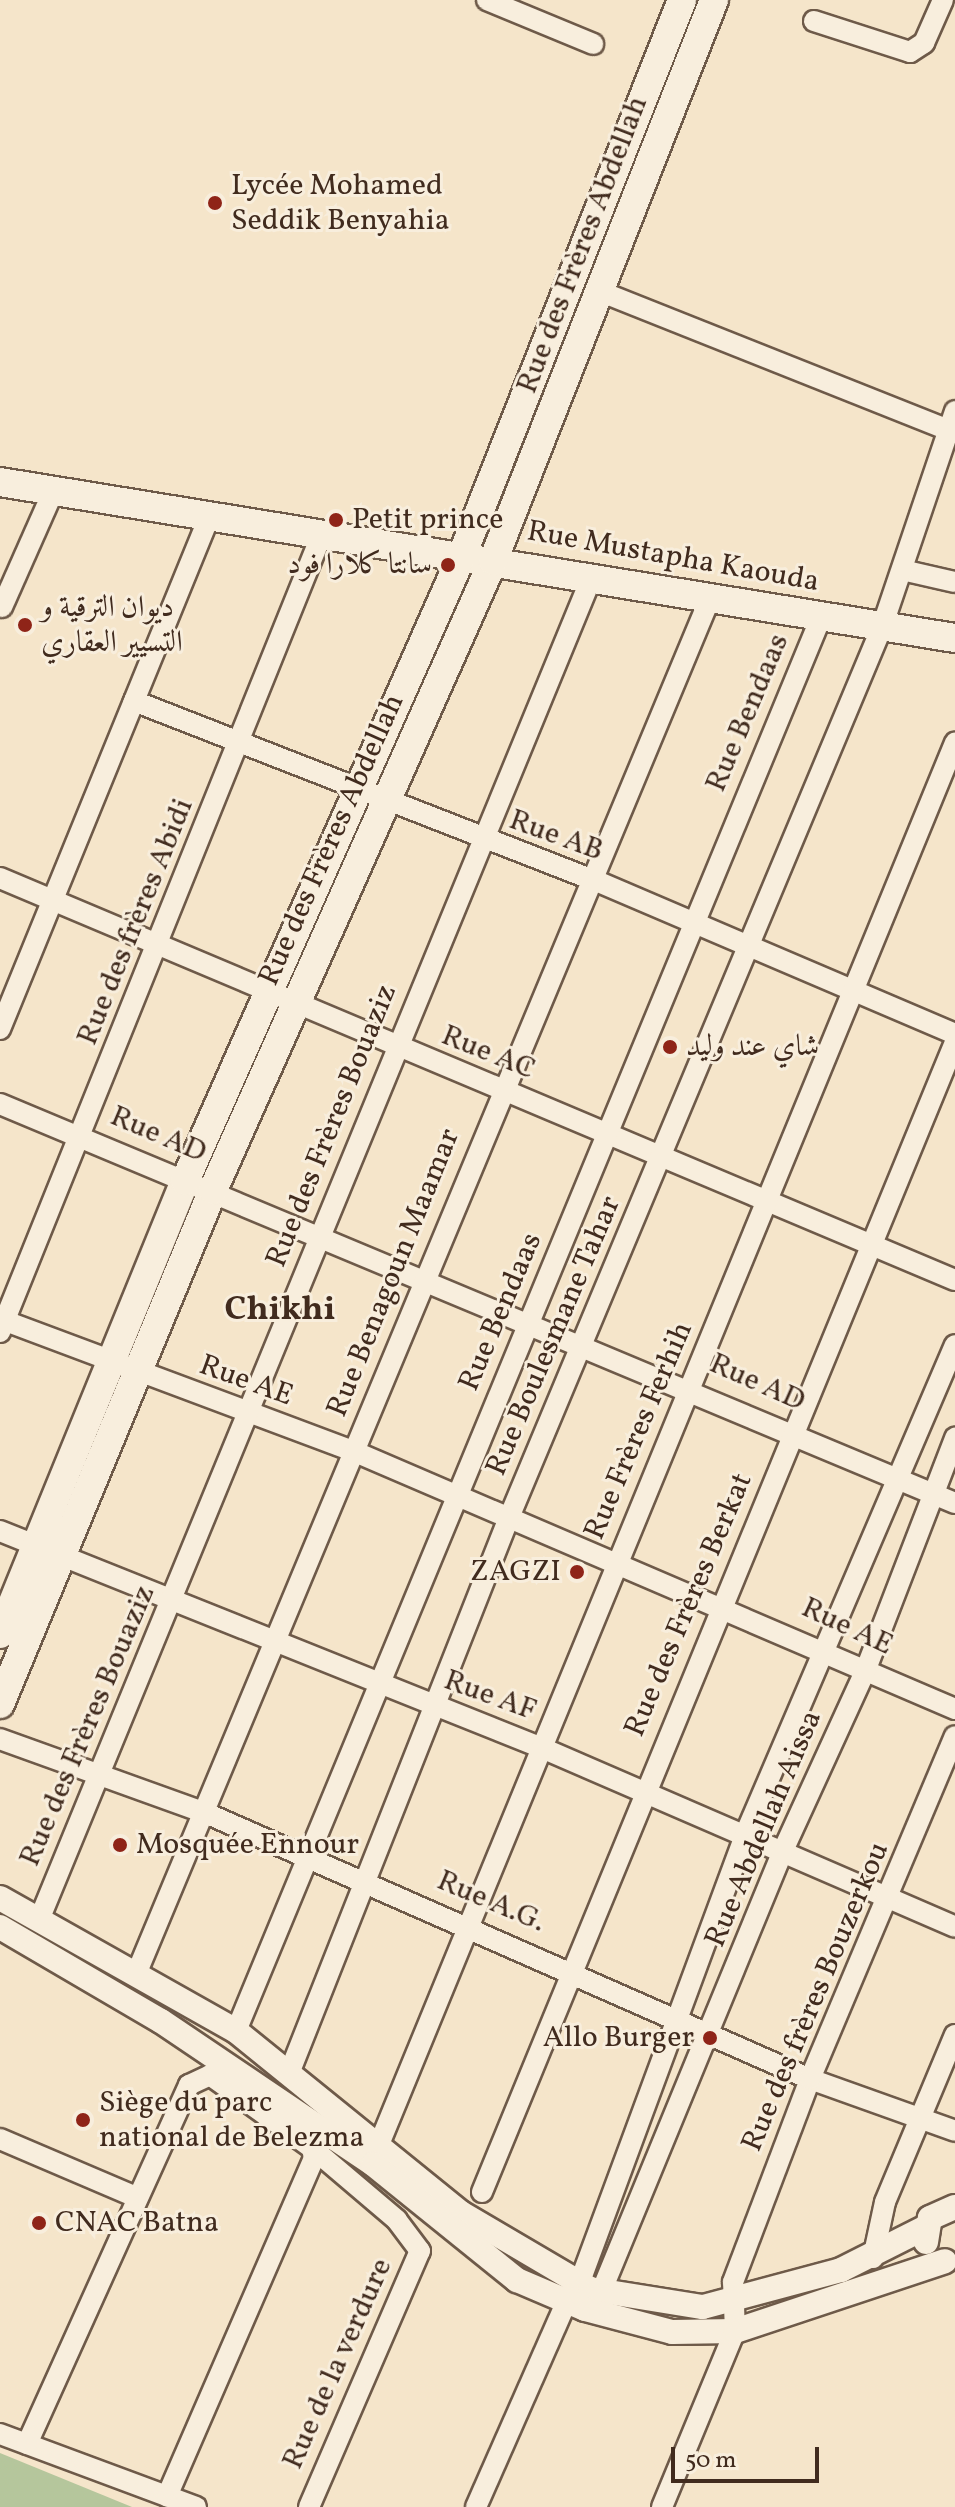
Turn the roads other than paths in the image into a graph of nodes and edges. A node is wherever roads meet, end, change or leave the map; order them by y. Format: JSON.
{"nodes":[{"id":1,"x":487,"y":0,"type":"edge"},
{"id":2,"x":682,"y":0,"type":"edge"},
{"id":3,"x":714,"y":0,"type":"edge"},
{"id":4,"x":943,"y":0,"type":"edge"},
{"id":5,"x":814,"y":21,"type":"dead end"},
{"id":6,"x":593,"y":44,"type":"dead end"},
{"id":7,"x":604,"y":293,"type":"junction"},
{"id":8,"x":951,"y":420,"type":"edge"},
{"id":9,"x":0,"y":482,"type":"edge"},
{"id":10,"x":53,"y":492,"type":"junction"},
{"id":11,"x":210,"y":515,"type":"junction"},
{"id":12,"x":322,"y":534,"type":"junction"},
{"id":13,"x":461,"y":558,"type":"junction"},
{"id":14,"x":493,"y":561,"type":"junction"},
{"id":15,"x":902,"y":570,"type":"junction"},
{"id":16,"x":591,"y":579,"type":"junction"},
{"id":17,"x":955,"y":582,"type":"edge"},
{"id":18,"x":710,"y":598,"type":"junction"},
{"id":19,"x":2,"y":607,"type":"dead end"},
{"id":20,"x":821,"y":617,"type":"junction"},
{"id":21,"x":882,"y":627,"type":"junction"},
{"id":22,"x":955,"y":638,"type":"edge"},
{"id":23,"x":134,"y":701,"type":"junction"},
{"id":24,"x":242,"y":742,"type":"junction"},
{"id":25,"x":955,"y":743,"type":"edge"},
{"id":26,"x":360,"y":793,"type":"junction"},
{"id":27,"x":387,"y":802,"type":"junction"},
{"id":28,"x":486,"y":843,"type":"junction"},
{"id":29,"x":0,"y":878,"type":"edge"},
{"id":30,"x":594,"y":880,"type":"junction"},
{"id":31,"x":53,"y":900,"type":"junction"},
{"id":32,"x":691,"y":925,"type":"junction"},
{"id":33,"x":747,"y":947,"type":"junction"},
{"id":34,"x":159,"y":950,"type":"junction"},
{"id":35,"x":855,"y":991,"type":"junction"},
{"id":36,"x":267,"y":996,"type":"junction"},
{"id":37,"x":294,"y":1007,"type":"junction"},
{"id":38,"x":0,"y":1029,"type":"edge"},
{"id":39,"x":955,"y":1034,"type":"edge"},
{"id":40,"x":955,"y":1042,"type":"edge"},
{"id":41,"x":395,"y":1049,"type":"junction"},
{"id":42,"x":502,"y":1089,"type":"junction"},
{"id":43,"x":0,"y":1104,"type":"edge"},
{"id":44,"x":81,"y":1134,"type":"junction"},
{"id":45,"x":607,"y":1136,"type":"junction"},
{"id":46,"x":661,"y":1159,"type":"junction"},
{"id":47,"x":185,"y":1181,"type":"junction"},
{"id":48,"x":213,"y":1190,"type":"junction"},
{"id":49,"x":766,"y":1201,"type":"junction"},
{"id":50,"x":319,"y":1236,"type":"junction"},
{"id":51,"x":875,"y":1243,"type":"junction"},
{"id":52,"x":424,"y":1278,"type":"junction"},
{"id":53,"x":955,"y":1280,"type":"edge"},
{"id":54,"x":528,"y":1323,"type":"junction"},
{"id":55,"x":1,"y":1324,"type":"edge"},
{"id":56,"x":955,"y":1345,"type":"edge"},
{"id":57,"x":584,"y":1346,"type":"junction"},
{"id":58,"x":111,"y":1363,"type":"junction"},
{"id":59,"x":139,"y":1372,"type":"junction"},
{"id":60,"x":690,"y":1386,"type":"junction"},
{"id":61,"x":246,"y":1414,"type":"junction"},
{"id":62,"x":794,"y":1432,"type":"junction"},
{"id":63,"x":955,"y":1438,"type":"edge"},
{"id":64,"x":353,"y":1451,"type":"junction"},
{"id":65,"x":897,"y":1480,"type":"junction"},
{"id":66,"x":931,"y":1494,"type":"junction"},
{"id":67,"x":456,"y":1497,"type":"junction"},
{"id":68,"x":955,"y":1503,"type":"edge"},
{"id":69,"x":508,"y":1520,"type":"junction"},
{"id":70,"x":0,"y":1531,"type":"edge"},
{"id":71,"x":49,"y":1552,"type":"junction"},
{"id":72,"x":616,"y":1564,"type":"junction"},
{"id":73,"x":173,"y":1601,"type":"junction"},
{"id":74,"x":720,"y":1603,"type":"junction"},
{"id":75,"x":0,"y":1634,"type":"edge"},
{"id":76,"x":276,"y":1646,"type":"junction"},
{"id":77,"x":827,"y":1650,"type":"junction"},
{"id":78,"x":866,"y":1669,"type":"junction"},
{"id":79,"x":381,"y":1686,"type":"junction"},
{"id":80,"x":0,"y":1704,"type":"edge"},
{"id":81,"x":436,"y":1709,"type":"junction"},
{"id":82,"x":955,"y":1709,"type":"edge"},
{"id":83,"x":955,"y":1736,"type":"edge"},
{"id":84,"x":0,"y":1739,"type":"edge"},
{"id":85,"x":542,"y":1748,"type":"junction"},
{"id":86,"x":101,"y":1777,"type":"junction"},
{"id":87,"x":643,"y":1794,"type":"junction"},
{"id":88,"x":208,"y":1814,"type":"junction"},
{"id":89,"x":744,"y":1837,"type":"junction"},
{"id":90,"x":781,"y":1855,"type":"junction"},
{"id":91,"x":311,"y":1863,"type":"junction"},
{"id":92,"x":368,"y":1883,"type":"junction"},
{"id":93,"x":0,"y":1898,"type":"edge"},
{"id":94,"x":891,"y":1900,"type":"junction"},
{"id":95,"x":39,"y":1920,"type":"junction"},
{"id":96,"x":467,"y":1923,"type":"junction"},
{"id":97,"x":0,"y":1927,"type":"edge"},
{"id":98,"x":955,"y":1927,"type":"edge"},
{"id":99,"x":574,"y":1970,"type":"junction"},
{"id":100,"x":137,"y":1972,"type":"junction"},
{"id":101,"x":682,"y":2021,"type":"junction"},
{"id":102,"x":236,"y":2031,"type":"junction"},
{"id":103,"x":711,"y":2034,"type":"junction"},
{"id":104,"x":955,"y":2035,"type":"edge"},
{"id":105,"x":290,"y":2071,"type":"junction"},
{"id":106,"x":810,"y":2079,"type":"junction"},
{"id":107,"x":921,"y":2121,"type":"junction"},
{"id":108,"x":955,"y":2131,"type":"edge"},
{"id":109,"x":0,"y":2139,"type":"edge"},
{"id":110,"x":380,"y":2142,"type":"junction"},
{"id":111,"x":312,"y":2148,"type":"junction"},
{"id":112,"x":482,"y":2192,"type":"dead end"},
{"id":113,"x":136,"y":2197,"type":"junction"},
{"id":114,"x":952,"y":2204,"type":"edge"},
{"id":115,"x":926,"y":2227,"type":"junction"},
{"id":116,"x":873,"y":2258,"type":"junction"},
{"id":117,"x":950,"y":2262,"type":"edge"},
{"id":118,"x":732,"y":2292,"type":"junction"},
{"id":119,"x":581,"y":2295,"type":"junction"},
{"id":120,"x":735,"y":2331,"type":"junction"},
{"id":121,"x":0,"y":2434,"type":"edge"},
{"id":122,"x":27,"y":2444,"type":"junction"},
{"id":123,"x":167,"y":2496,"type":"junction"},
{"id":124,"x":196,"y":2507,"type":"edge"},
{"id":125,"x":309,"y":2507,"type":"edge"},
{"id":126,"x":476,"y":2507,"type":"edge"},
{"id":127,"x":662,"y":2507,"type":"edge"}],
"edges":[{"from":1,"to":6,"type":"street"},
{"from":2,"to":13,"type":"main road","name":"Rue des Frères Abdellah"},
{"from":3,"to":7,"type":"main road","name":"Rue des Frères Abdellah"},
{"from":4,"to":5,"type":"street"},
{"from":7,"to":8,"type":"street"},
{"from":7,"to":14,"type":"main road","name":"Rue des Frères Abdellah"},
{"from":8,"to":15,"type":"street","name":"Rue Boulesmane Tahar"},
{"from":9,"to":10,"type":"main road","name":"Rue Mustapha Kaouda"},
{"from":10,"to":11,"type":"main road","name":"Rue Mustapha Kaouda"},
{"from":10,"to":19,"type":"street"},
{"from":11,"to":12,"type":"main road","name":"Rue Mustapha Kaouda"},
{"from":11,"to":23,"type":"street"},
{"from":12,"to":13,"type":"main road","name":"Rue Mustapha Kaouda"},
{"from":12,"to":24,"type":"street","name":"Rue des frères Abidi"},
{"from":13,"to":14,"type":"main road","name":"Rue Mustapha Kaouda"},
{"from":13,"to":26,"type":"main road","name":"Rue des Frères Abdellah"},
{"from":14,"to":16,"type":"main road","name":"Rue Mustapha Kaouda"},
{"from":14,"to":27,"type":"main road","name":"Rue des Frères Abdellah"},
{"from":15,"to":17,"type":"street"},
{"from":15,"to":21,"type":"street","name":"Rue Boulesmane Tahar"},
{"from":16,"to":18,"type":"main road","name":"Rue Mustapha Kaouda"},
{"from":16,"to":28,"type":"street","name":"Rue des Frères Bouaziz"},
{"from":18,"to":20,"type":"main road","name":"Rue Mustapha Kaouda"},
{"from":18,"to":30,"type":"street","name":"Rue Benagoun Maamar"},
{"from":20,"to":21,"type":"main road","name":"Rue Mustapha Kaouda"},
{"from":20,"to":32,"type":"street","name":"Rue Bendaas"},
{"from":21,"to":22,"type":"main road","name":"Rue Mustapha Kaouda"},
{"from":21,"to":33,"type":"street","name":"Rue Boulesmane Tahar"},
{"from":23,"to":24,"type":"street","name":"Rue AB"},
{"from":23,"to":31,"type":"street"},
{"from":24,"to":26,"type":"street","name":"Rue AB"},
{"from":24,"to":34,"type":"street","name":"Rue des frères Abidi"},
{"from":25,"to":35,"type":"street","name":"Rue Frères Ferhih"},
{"from":26,"to":27,"type":"street","name":"Rue AB"},
{"from":26,"to":36,"type":"main road","name":"Rue des Frères Abdellah"},
{"from":27,"to":28,"type":"street","name":"Rue AB"},
{"from":27,"to":37,"type":"main road","name":"Rue des Frères Abdellah"},
{"from":28,"to":30,"type":"street","name":"Rue AB"},
{"from":28,"to":41,"type":"street","name":"Rue des Frères Bouaziz"},
{"from":29,"to":31,"type":"street","name":"Rue AC"},
{"from":30,"to":32,"type":"street","name":"Rue AB"},
{"from":30,"to":42,"type":"street","name":"Rue Benagoun Maamar"},
{"from":31,"to":34,"type":"street","name":"Rue AC"},
{"from":31,"to":38,"type":"street"},
{"from":32,"to":33,"type":"street","name":"Rue AB"},
{"from":32,"to":45,"type":"street","name":"Rue Bendaas"},
{"from":33,"to":35,"type":"street","name":"Rue AB"},
{"from":33,"to":46,"type":"street","name":"Rue Boulesmane Tahar"},
{"from":34,"to":36,"type":"street","name":"Rue AC"},
{"from":34,"to":44,"type":"street","name":"Rue des frères Abidi"},
{"from":35,"to":39,"type":"street","name":"Rue AB"},
{"from":35,"to":49,"type":"street","name":"Rue Frères Ferhih"},
{"from":36,"to":37,"type":"street","name":"Rue AC"},
{"from":36,"to":47,"type":"main road","name":"Rue des Frères Abdellah"},
{"from":37,"to":41,"type":"street","name":"Rue AC"},
{"from":37,"to":48,"type":"main road","name":"Rue des Frères Abdellah"},
{"from":40,"to":51,"type":"street","name":"Rue des Frères Berkat"},
{"from":41,"to":42,"type":"street","name":"Rue AC"},
{"from":41,"to":50,"type":"street","name":"Rue des Frères Bouaziz"},
{"from":42,"to":45,"type":"street","name":"Rue AC"},
{"from":42,"to":52,"type":"street","name":"Rue Benagoun Maamar"},
{"from":43,"to":44,"type":"street","name":"Rue AD"},
{"from":44,"to":47,"type":"street","name":"Rue AD"},
{"from":44,"to":55,"type":"street","name":"Rue des frères Abidi"},
{"from":45,"to":46,"type":"street","name":"Rue AC"},
{"from":45,"to":54,"type":"street","name":"Rue Bendaas"},
{"from":46,"to":49,"type":"street","name":"Rue AC"},
{"from":46,"to":57,"type":"street","name":"Rue Boulesmane Tahar"},
{"from":47,"to":48,"type":"street","name":"Rue AD"},
{"from":47,"to":58,"type":"main road","name":"Rue des Frères Abdellah"},
{"from":48,"to":50,"type":"street","name":"Rue AD"},
{"from":48,"to":59,"type":"main road","name":"Rue des Frères Abdellah"},
{"from":49,"to":51,"type":"street","name":"Rue AC"},
{"from":49,"to":60,"type":"street","name":"Rue Frères Ferhih"},
{"from":50,"to":52,"type":"street","name":"Rue AD"},
{"from":50,"to":61,"type":"street","name":"Rue des Frères Bouaziz"},
{"from":51,"to":53,"type":"street","name":"Rue AC"},
{"from":51,"to":62,"type":"street","name":"Rue des Frères Berkat"},
{"from":52,"to":54,"type":"street","name":"Rue AD"},
{"from":52,"to":64,"type":"street","name":"Rue Benagoun Maamar"},
{"from":54,"to":57,"type":"street","name":"Rue AD"},
{"from":54,"to":67,"type":"street","name":"Rue Bendaas"},
{"from":55,"to":58,"type":"street","name":"Rue AE"},
{"from":56,"to":65,"type":"street"},
{"from":57,"to":60,"type":"street","name":"Rue AD"},
{"from":57,"to":69,"type":"street","name":"Rue Boulesmane Tahar"},
{"from":58,"to":59,"type":"street","name":"Rue AE"},
{"from":58,"to":71,"type":"main road","name":"Rue des Frères Abdellah"},
{"from":59,"to":61,"type":"street","name":"Rue AE"},
{"from":59,"to":71,"type":"main road","name":"Rue des Frères Abdellah"},
{"from":60,"to":62,"type":"street","name":"Rue AD"},
{"from":60,"to":72,"type":"street","name":"Rue Frères Ferhih"},
{"from":61,"to":64,"type":"street","name":"Rue AE"},
{"from":61,"to":73,"type":"street","name":"Rue des Frères Bouaziz"},
{"from":62,"to":65,"type":"street","name":"Rue AD"},
{"from":62,"to":74,"type":"street","name":"Rue des Frères Berkat"},
{"from":63,"to":66,"type":"street","name":"Rue Abdellah Aissa"},
{"from":64,"to":67,"type":"street","name":"Rue AE"},
{"from":64,"to":76,"type":"street","name":"Rue Benagoun Maamar"},
{"from":65,"to":66,"type":"street","name":"Rue AD"},
{"from":65,"to":77,"type":"street"},
{"from":66,"to":68,"type":"street","name":"Rue AD"},
{"from":66,"to":78,"type":"street","name":"Rue Abdellah Aissa"},
{"from":67,"to":69,"type":"street","name":"Rue AE"},
{"from":67,"to":79,"type":"street","name":"Rue Bendaas"},
{"from":69,"to":72,"type":"street","name":"Rue AE"},
{"from":69,"to":81,"type":"street","name":"Rue Boulesmane Tahar"},
{"from":70,"to":71,"type":"street","name":"Rue AF"},
{"from":71,"to":73,"type":"street","name":"Rue AF"},
{"from":71,"to":75,"type":"main road","name":"Rue des Frères Abdellah"},
{"from":71,"to":80,"type":"main road","name":"Rue des Frères Abdellah"},
{"from":72,"to":74,"type":"street","name":"Rue AE"},
{"from":72,"to":85,"type":"street","name":"Rue Frères Ferhih"},
{"from":73,"to":76,"type":"street","name":"Rue AF"},
{"from":73,"to":86,"type":"street","name":"Rue des Frères Bouaziz"},
{"from":74,"to":77,"type":"street","name":"Rue AE"},
{"from":74,"to":87,"type":"street","name":"Rue des Frères Berkat"},
{"from":76,"to":79,"type":"street","name":"Rue AF"},
{"from":76,"to":88,"type":"street","name":"Rue Benagoun Maamar"},
{"from":77,"to":78,"type":"street","name":"Rue AE"},
{"from":77,"to":89,"type":"street"},
{"from":78,"to":82,"type":"street","name":"Rue AE"},
{"from":78,"to":90,"type":"street","name":"Rue Abdellah Aissa"},
{"from":79,"to":81,"type":"street","name":"Rue AF"},
{"from":79,"to":91,"type":"street","name":"Rue Bendaas"},
{"from":81,"to":85,"type":"street","name":"Rue AF"},
{"from":81,"to":92,"type":"street","name":"Rue Boulesmane Tahar"},
{"from":83,"to":94,"type":"street","name":"Rue des frères Bouzerkou"},
{"from":84,"to":86,"type":"street","name":"Rue A.G."},
{"from":85,"to":87,"type":"street","name":"Rue AF"},
{"from":85,"to":96,"type":"street","name":"Rue Frères Ferhih"},
{"from":86,"to":88,"type":"street","name":"Rue A.G."},
{"from":86,"to":95,"type":"street","name":"Rue des Frères Bouaziz"},
{"from":87,"to":89,"type":"street","name":"Rue AF"},
{"from":87,"to":99,"type":"street","name":"Rue des Frères Berkat"},
{"from":88,"to":91,"type":"street","name":"Rue A.G."},
{"from":88,"to":100,"type":"street","name":"Rue Benagoun Maamar"},
{"from":89,"to":90,"type":"street","name":"Rue AF"},
{"from":89,"to":101,"type":"street"},
{"from":90,"to":94,"type":"street","name":"Rue AF"},
{"from":90,"to":103,"type":"street","name":"Rue Abdellah Aissa"},
{"from":91,"to":92,"type":"street","name":"Rue A.G."},
{"from":91,"to":102,"type":"street","name":"Rue Bendaas"},
{"from":92,"to":96,"type":"street","name":"Rue A.G."},
{"from":92,"to":105,"type":"street","name":"Rue Boulesmane Tahar"},
{"from":93,"to":95,"type":"street"},
{"from":94,"to":98,"type":"street","name":"Rue AF"},
{"from":94,"to":106,"type":"street","name":"Rue des frères Bouzerkou"},
{"from":95,"to":100,"type":"street"},
{"from":96,"to":99,"type":"street","name":"Rue A.G."},
{"from":96,"to":110,"type":"street","name":"Rue Frères Ferhih"},
{"from":97,"to":119,"type":"street"},
{"from":99,"to":101,"type":"street","name":"Rue A.G."},
{"from":99,"to":112,"type":"street","name":"Rue des Frères Berkat"},
{"from":100,"to":102,"type":"street"},
{"from":101,"to":103,"type":"street","name":"Rue A.G."},
{"from":101,"to":119,"type":"street"},
{"from":102,"to":105,"type":"street"},
{"from":103,"to":106,"type":"street","name":"Rue A.G."},
{"from":103,"to":119,"type":"street","name":"Rue Abdellah Aissa"},
{"from":104,"to":107,"type":"street"},
{"from":105,"to":110,"type":"street"},
{"from":106,"to":107,"type":"street","name":"Rue A.G."},
{"from":106,"to":118,"type":"street","name":"Rue des frères Bouzerkou"},
{"from":107,"to":108,"type":"street","name":"Rue A.G."},
{"from":107,"to":116,"type":"street"},
{"from":109,"to":113,"type":"street"},
{"from":110,"to":119,"type":"street"},
{"from":111,"to":113,"type":"street"},
{"from":111,"to":123,"type":"street"},
{"from":111,"to":125,"type":"street","name":"Rue de la verdure"},
{"from":113,"to":122,"type":"street"},
{"from":114,"to":115,"type":"street"},
{"from":115,"to":116,"type":"street"},
{"from":115,"to":117,"type":"street"},
{"from":116,"to":118,"type":"street"},
{"from":117,"to":120,"type":"street"},
{"from":118,"to":119,"type":"street"},
{"from":118,"to":120,"type":"street"},
{"from":119,"to":120,"type":"street"},
{"from":119,"to":126,"type":"street"},
{"from":120,"to":127,"type":"street"},
{"from":121,"to":122,"type":"street"},
{"from":122,"to":123,"type":"street"},
{"from":123,"to":124,"type":"street"}]}
